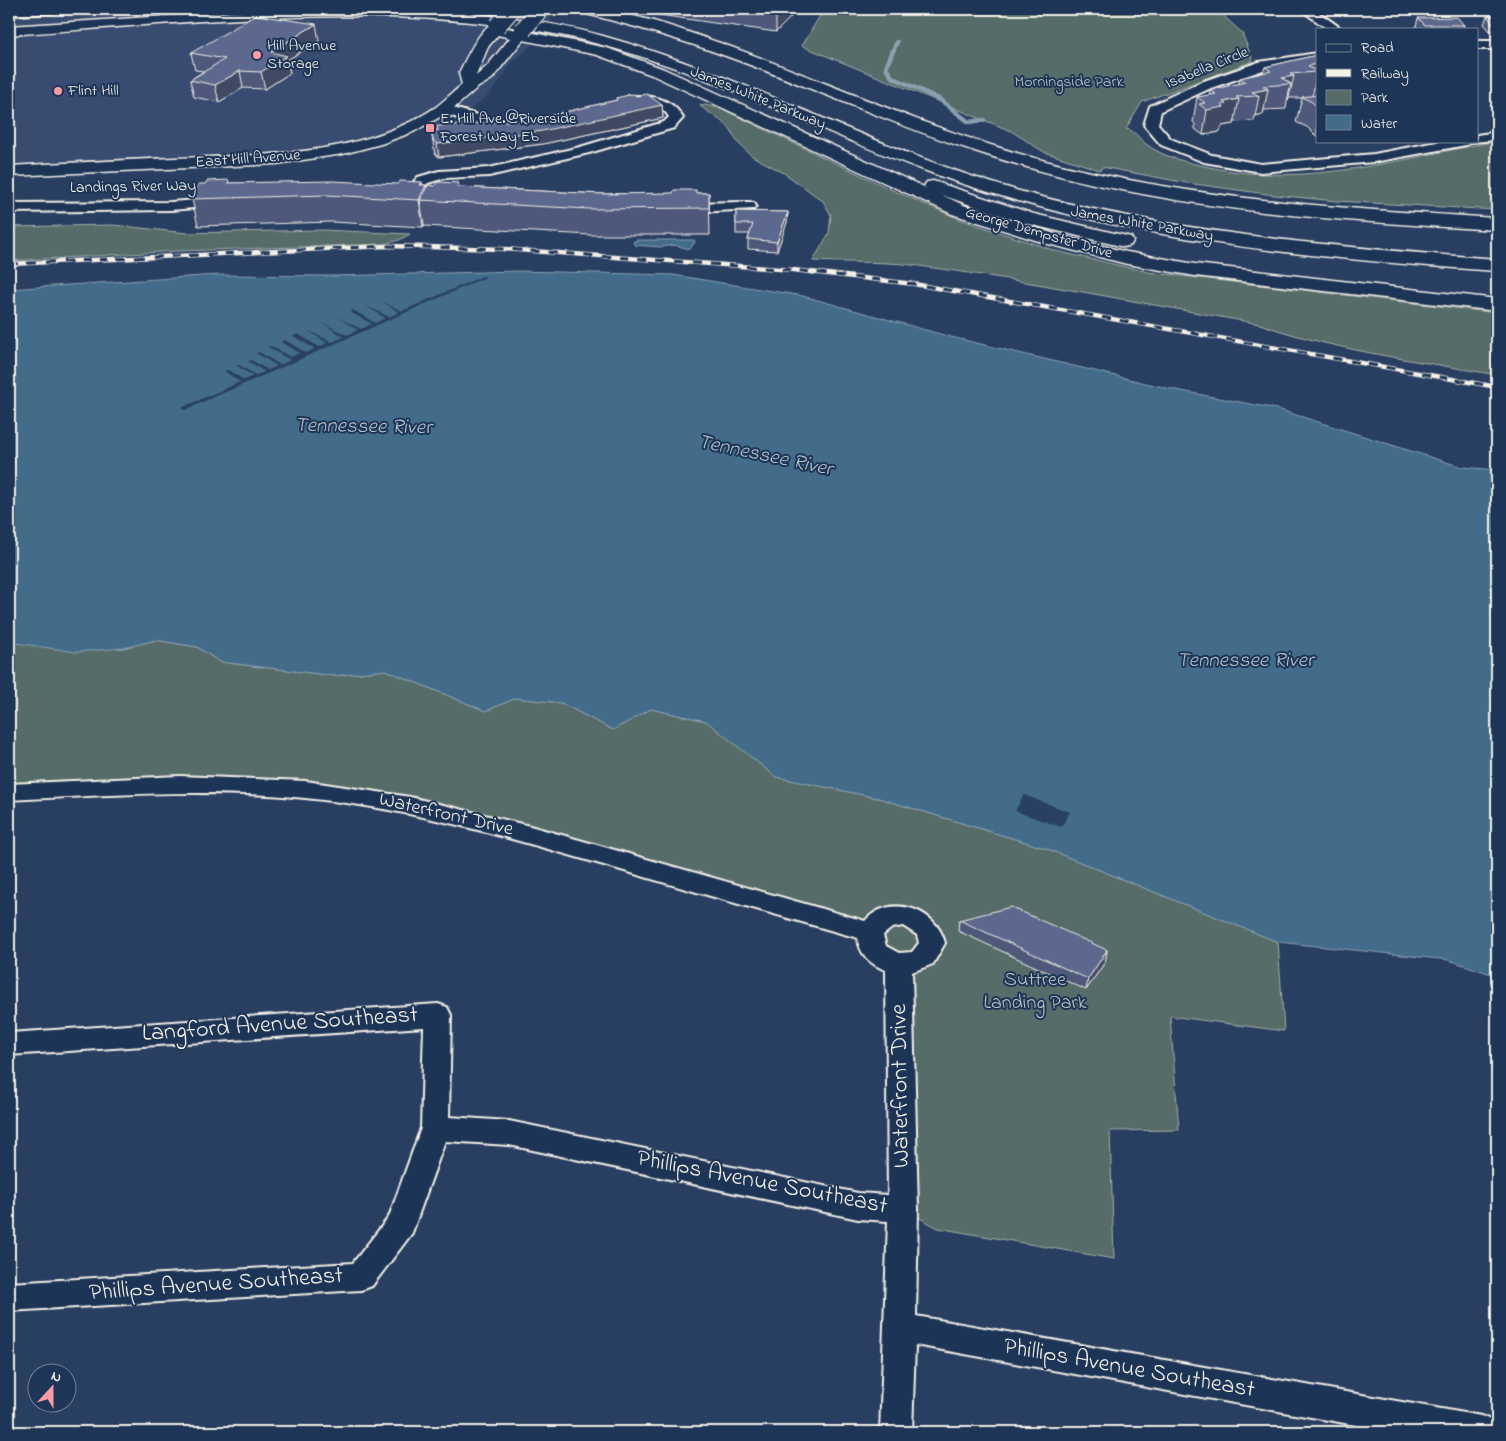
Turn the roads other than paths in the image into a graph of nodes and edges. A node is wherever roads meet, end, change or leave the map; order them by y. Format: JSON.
{"nodes":[{"id":1,"x":54,"y":9,"type":"edge"},
{"id":2,"x":189,"y":9,"type":"edge"},
{"id":3,"x":512,"y":9,"type":"edge"},
{"id":4,"x":540,"y":9,"type":"edge"},
{"id":5,"x":584,"y":9,"type":"edge"},
{"id":6,"x":1306,"y":9,"type":"edge"},
{"id":7,"x":9,"y":12,"type":"edge"},
{"id":8,"x":497,"y":21,"type":"edge"},
{"id":9,"x":9,"y":23,"type":"edge"},
{"id":10,"x":1334,"y":28,"type":"edge"},
{"id":11,"x":9,"y":31,"type":"edge"},
{"id":12,"x":522,"y":32,"type":"junction"},
{"id":13,"x":9,"y":38,"type":"edge"},
{"id":14,"x":571,"y":44,"type":"junction"},
{"id":15,"x":1478,"y":45,"type":"edge"},
{"id":16,"x":1497,"y":45,"type":"edge"},
{"id":17,"x":1316,"y":57,"type":"edge"},
{"id":18,"x":499,"y":61,"type":"junction"},
{"id":19,"x":470,"y":85,"type":"junction"},
{"id":20,"x":612,"y":104,"type":"edge"},
{"id":21,"x":443,"y":109,"type":"junction"},
{"id":22,"x":766,"y":120,"type":"junction"},
{"id":23,"x":535,"y":121,"type":"edge"},
{"id":24,"x":1497,"y":136,"type":"edge"},
{"id":25,"x":1478,"y":139,"type":"edge"},
{"id":26,"x":1461,"y":142,"type":"edge"},
{"id":27,"x":967,"y":164,"type":"junction"},
{"id":28,"x":9,"y":171,"type":"edge"},
{"id":29,"x":387,"y":197,"type":"edge"},
{"id":30,"x":407,"y":197,"type":"junction"},
{"id":31,"x":426,"y":198,"type":"edge"},
{"id":32,"x":239,"y":200,"type":"edge"},
{"id":33,"x":749,"y":206,"type":"dead end"},
{"id":34,"x":9,"y":208,"type":"edge"},
{"id":35,"x":663,"y":209,"type":"edge"},
{"id":36,"x":1490,"y":223,"type":"edge"},
{"id":37,"x":1497,"y":250,"type":"edge"},
{"id":38,"x":1497,"y":265,"type":"edge"},
{"id":39,"x":1497,"y":270,"type":"edge"},
{"id":40,"x":1497,"y":304,"type":"edge"},
{"id":41,"x":9,"y":792,"type":"edge"},
{"id":42,"x":870,"y":932,"type":"junction"},
{"id":43,"x":899,"y":964,"type":"junction"},
{"id":44,"x":9,"y":1044,"type":"edge"},
{"id":45,"x":435,"y":1128,"type":"junction"},
{"id":46,"x":903,"y":1209,"type":"junction"},
{"id":47,"x":9,"y":1298,"type":"edge"},
{"id":48,"x":900,"y":1328,"type":"junction"},
{"id":49,"x":896,"y":1432,"type":"edge"},
{"id":50,"x":1481,"y":1432,"type":"edge"}],
"edges":[{"from":1,"to":7,"type":"main road"},
{"from":2,"to":9,"type":"main road"},
{"from":3,"to":8,"type":"main road","bridge":true},
{"from":4,"to":12,"type":"main road","name":"East Hill Avenue","bridge":true},
{"from":5,"to":36,"type":"main road"},
{"from":6,"to":10,"type":"street"},
{"from":8,"to":12,"type":"main road","name":"George Dempster Drive"},
{"from":8,"to":13,"type":"main road"},
{"from":8,"to":19,"type":"main road"},
{"from":8,"to":27,"type":"main road","name":"James White Parkway"},
{"from":11,"to":38,"type":"main road","name":"James White Parkway"},
{"from":12,"to":14,"type":"main road","name":"George Dempster Drive"},
{"from":12,"to":18,"type":"main road","name":"East Hill Avenue"},
{"from":14,"to":18,"type":"main road"},
{"from":14,"to":22,"type":"main road","name":"George Dempster Drive"},
{"from":15,"to":16,"type":"street"},
{"from":17,"to":26,"type":"street","name":"Isabella Circle"},
{"from":18,"to":19,"type":"main road","name":"East Hill Avenue"},
{"from":19,"to":21,"type":"main road","name":"East Hill Avenue"},
{"from":20,"to":30,"type":"street"},
{"from":21,"to":23,"type":"street"},
{"from":21,"to":28,"type":"main road","name":"East Hill Avenue"},
{"from":22,"to":39,"type":"main road"},
{"from":22,"to":40,"type":"main road","name":"George Dempster Drive"},
{"from":24,"to":25,"type":"street"},
{"from":27,"to":36,"type":"main road"},
{"from":27,"to":37,"type":"main road","name":"James White Parkway"},
{"from":29,"to":30,"type":"street"},
{"from":30,"to":31,"type":"street"},
{"from":32,"to":34,"type":"street","name":"Landings River Way"},
{"from":33,"to":35,"type":"street"},
{"from":41,"to":42,"type":"street","name":"Waterfront Drive"},
{"from":42,"to":43,"type":"street"},
{"from":42,"to":43,"type":"street"},
{"from":43,"to":46,"type":"street","name":"Waterfront Drive"},
{"from":44,"to":45,"type":"street","name":"Langford Avenue Southeast"},
{"from":45,"to":46,"type":"street","name":"Phillips Avenue Southeast"},
{"from":45,"to":47,"type":"street","name":"Phillips Avenue Southeast"},
{"from":46,"to":48,"type":"street","name":"Phillips Avenue Southeast"},
{"from":48,"to":49,"type":"street"},
{"from":48,"to":50,"type":"street","name":"Phillips Avenue Southeast"}]}
